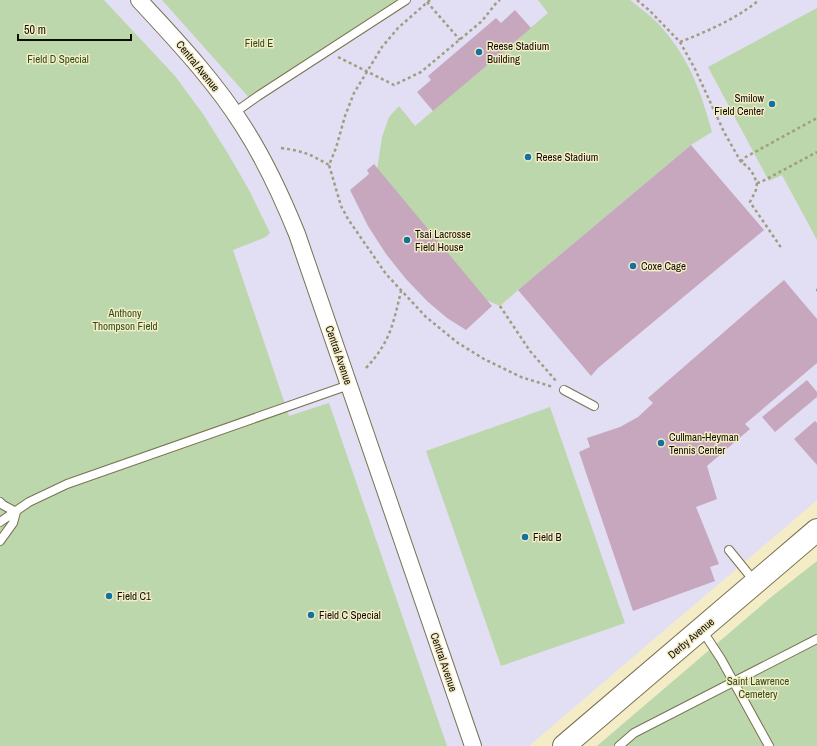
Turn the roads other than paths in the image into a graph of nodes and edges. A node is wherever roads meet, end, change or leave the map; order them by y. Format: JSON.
{"nodes":[{"id":1,"x":138,"y":0,"type":"edge"},
{"id":2,"x":406,"y":0,"type":"edge"},
{"id":3,"x":234,"y":113,"type":"junction"},
{"id":4,"x":349,"y":385,"type":"junction"},
{"id":5,"x":564,"y":390,"type":"road end"},
{"id":6,"x":594,"y":406,"type":"dead end"},
{"id":7,"x":0,"y":502,"type":"edge"},
{"id":8,"x":16,"y":512,"type":"junction"},
{"id":9,"x":0,"y":522,"type":"edge"},
{"id":10,"x":817,"y":530,"type":"edge"},
{"id":11,"x":0,"y":541,"type":"edge"},
{"id":12,"x":728,"y":550,"type":"dead end"},
{"id":13,"x":756,"y":583,"type":"junction"},
{"id":14,"x":702,"y":629,"type":"junction"},
{"id":15,"x":817,"y":639,"type":"edge"},
{"id":16,"x":734,"y":681,"type":"junction"},
{"id":17,"x":474,"y":746,"type":"edge"},
{"id":18,"x":564,"y":746,"type":"edge"},
{"id":19,"x":619,"y":746,"type":"edge"},
{"id":20,"x":769,"y":746,"type":"edge"}],
"edges":[{"from":1,"to":3,"type":"street","name":"Central Avenue"},
{"from":2,"to":3,"type":"lane"},
{"from":3,"to":4,"type":"street","name":"Central Avenue"},
{"from":4,"to":8,"type":"lane"},
{"from":4,"to":17,"type":"street","name":"Central Avenue"},
{"from":5,"to":6,"type":"lane"},
{"from":7,"to":8,"type":"lane"},
{"from":8,"to":9,"type":"lane"},
{"from":8,"to":11,"type":"lane"},
{"from":10,"to":13,"type":"highway","name":"Derby Avenue"},
{"from":12,"to":13,"type":"lane"},
{"from":13,"to":14,"type":"highway","name":"Derby Avenue"},
{"from":14,"to":16,"type":"lane"},
{"from":14,"to":18,"type":"highway","name":"Derby Avenue"},
{"from":15,"to":16,"type":"lane"},
{"from":16,"to":19,"type":"lane"},
{"from":16,"to":20,"type":"lane"}]}
